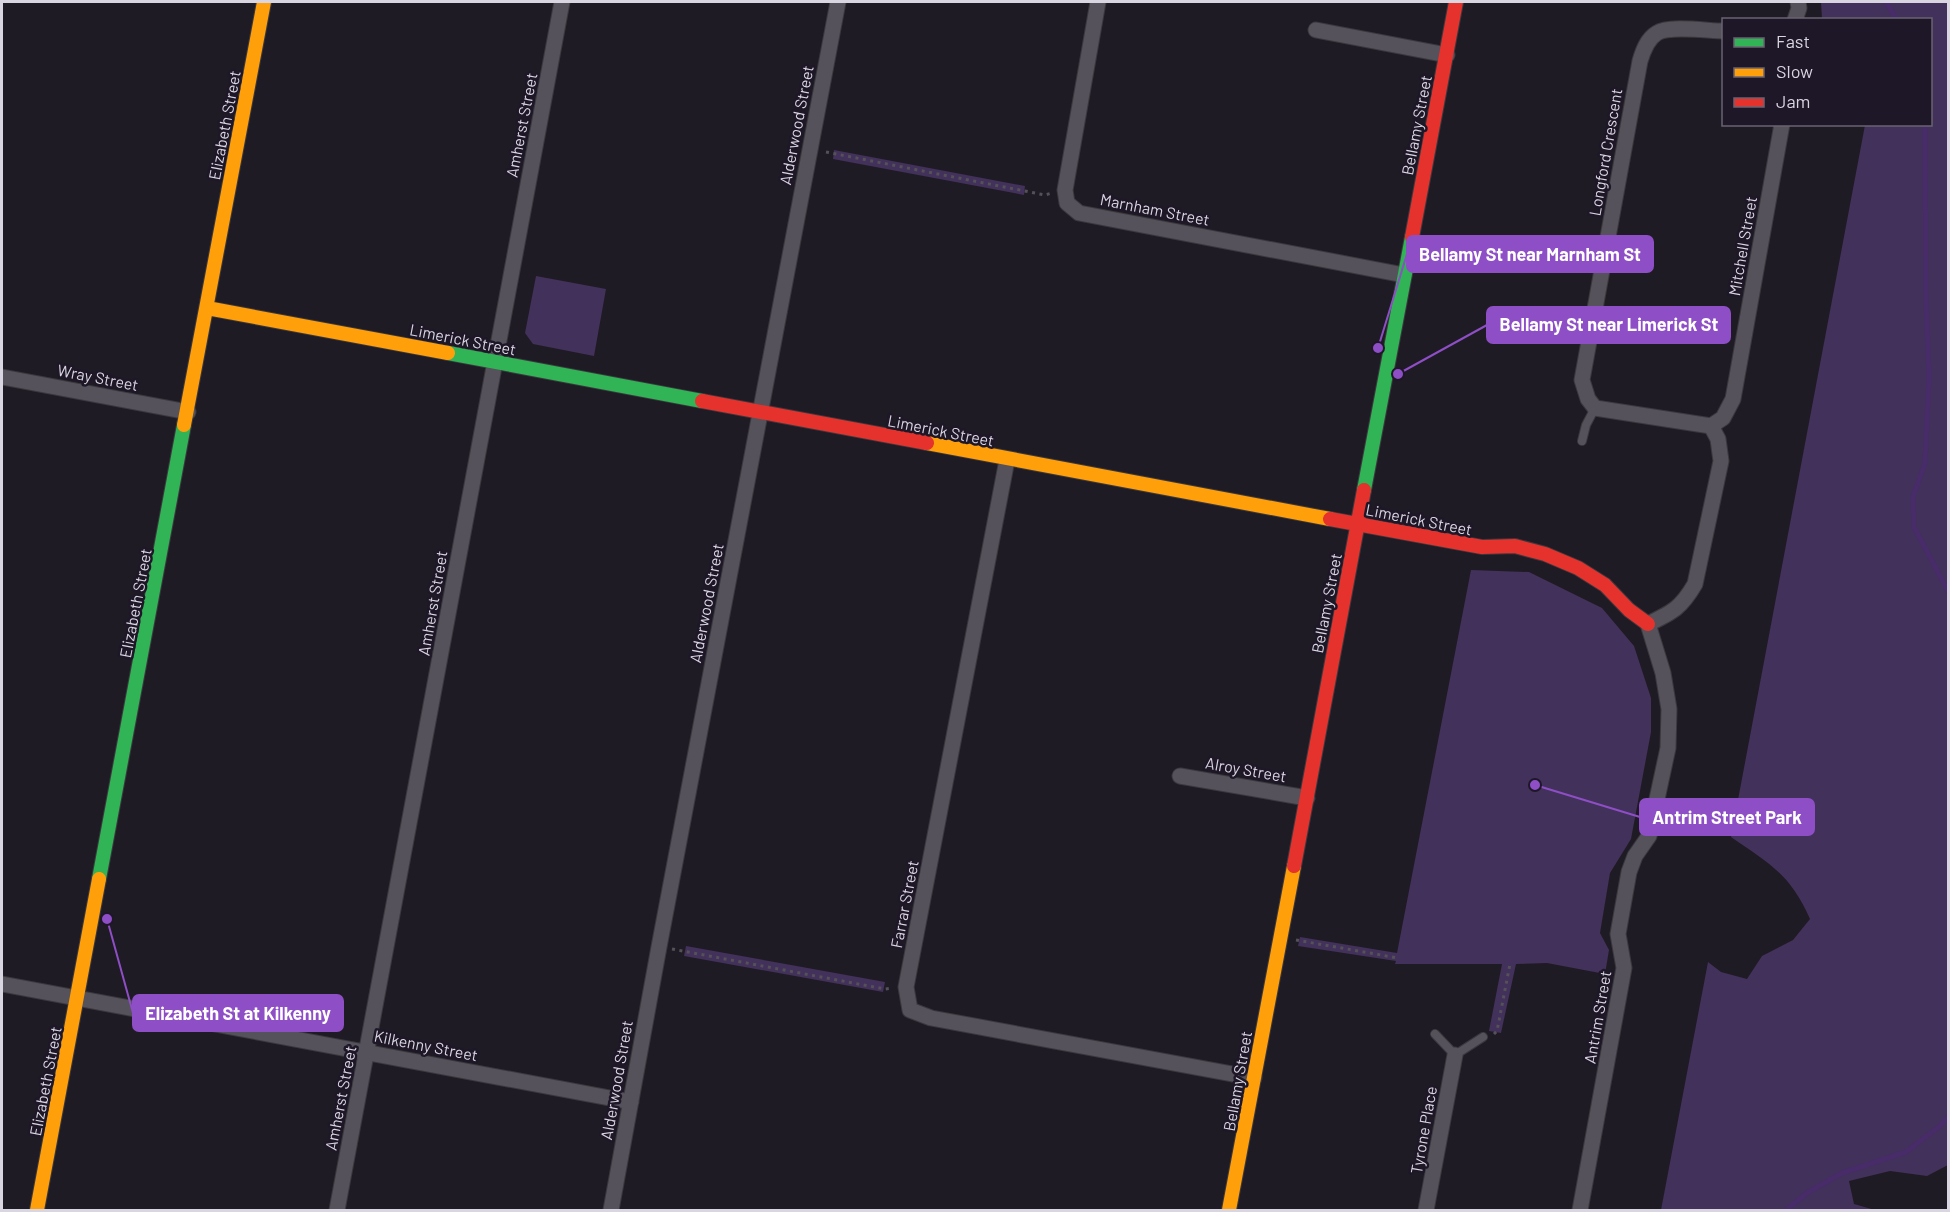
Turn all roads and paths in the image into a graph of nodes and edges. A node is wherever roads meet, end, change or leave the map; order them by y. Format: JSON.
{"nodes":[{"id":1,"x":264,"y":2,"type":"edge"},
{"id":2,"x":562,"y":2,"type":"edge"},
{"id":3,"x":838,"y":2,"type":"edge"},
{"id":4,"x":1098,"y":2,"type":"edge"},
{"id":5,"x":1456,"y":2,"type":"edge"},
{"id":6,"x":1798,"y":2,"type":"edge"},
{"id":7,"x":1796,"y":18,"type":"edge"},
{"id":8,"x":1316,"y":30,"type":"dead end"},
{"id":9,"x":1722,"y":32,"type":"edge"},
{"id":10,"x":1447,"y":55,"type":"junction"},
{"id":11,"x":1782,"y":126,"type":"edge"},
{"id":12,"x":810,"y":149,"type":"junction"},
{"id":13,"x":1065,"y":190,"type":"junction"},
{"id":14,"x":1404,"y":275,"type":"junction"},
{"id":15,"x":207,"y":308,"type":"junction"},
{"id":16,"x":495,"y":362,"type":"junction"},
{"id":17,"x":2,"y":377,"type":"edge"},
{"id":18,"x":1595,"y":408,"type":"junction"},
{"id":19,"x":188,"y":412,"type":"junction"},
{"id":20,"x":761,"y":412,"type":"junction"},
{"id":21,"x":1711,"y":426,"type":"junction"},
{"id":22,"x":1582,"y":441,"type":"dead end"},
{"id":23,"x":1007,"y":460,"type":"junction"},
{"id":24,"x":1358,"y":524,"type":"junction"},
{"id":25,"x":1648,"y":624,"type":"junction"},
{"id":26,"x":1180,"y":776,"type":"dead end"},
{"id":27,"x":1306,"y":798,"type":"junction"},
{"id":28,"x":1280,"y":937,"type":"junction"},
{"id":29,"x":659,"y":947,"type":"junction"},
{"id":30,"x":1398,"y":958,"type":"dead end"},
{"id":31,"x":1510,"y":964,"type":"dead end"},
{"id":32,"x":2,"y":984,"type":"edge"},
{"id":33,"x":906,"y":987,"type":"junction"},
{"id":34,"x":77,"y":998,"type":"junction"},
{"id":35,"x":1435,"y":1034,"type":"dead end"},
{"id":36,"x":1483,"y":1037,"type":"joint"},
{"id":37,"x":367,"y":1052,"type":"junction"},
{"id":38,"x":1455,"y":1055,"type":"junction"},
{"id":39,"x":1254,"y":1078,"type":"junction"},
{"id":40,"x":631,"y":1102,"type":"junction"},
{"id":41,"x":37,"y":1210,"type":"edge"},
{"id":42,"x":337,"y":1210,"type":"edge"},
{"id":43,"x":613,"y":1210,"type":"edge"},
{"id":44,"x":1229,"y":1210,"type":"edge"},
{"id":45,"x":1426,"y":1210,"type":"edge"},
{"id":46,"x":1580,"y":1210,"type":"edge"}],
"edges":[{"from":1,"to":15,"type":"street","name":"Elizabeth Street"},
{"from":2,"to":16,"type":"street","name":"Amherst Street"},
{"from":3,"to":12,"type":"street","name":"Alderwood Street"},
{"from":4,"to":13,"type":"street"},
{"from":5,"to":10,"type":"street","name":"Bellamy Street"},
{"from":6,"to":7,"type":"street"},
{"from":8,"to":10,"type":"street"},
{"from":9,"to":18,"type":"street","name":"Longford Crescent"},
{"from":10,"to":14,"type":"street","name":"Bellamy Street"},
{"from":11,"to":21,"type":"street","name":"Mitchell Street"},
{"from":12,"to":13,"type":"path"},
{"from":12,"to":20,"type":"street","name":"Alderwood Street"},
{"from":13,"to":14,"type":"street","name":"Marnham Street"},
{"from":14,"to":24,"type":"street","name":"Bellamy Street"},
{"from":15,"to":16,"type":"street","name":"Limerick Street"},
{"from":15,"to":19,"type":"street","name":"Elizabeth Street"},
{"from":16,"to":20,"type":"street","name":"Limerick Street"},
{"from":16,"to":37,"type":"street","name":"Amherst Street"},
{"from":17,"to":19,"type":"street","name":"Wray Street"},
{"from":18,"to":21,"type":"street"},
{"from":18,"to":22,"type":"lane"},
{"from":19,"to":34,"type":"street","name":"Elizabeth Street"},
{"from":20,"to":23,"type":"street","name":"Limerick Street"},
{"from":20,"to":29,"type":"street","name":"Alderwood Street"},
{"from":21,"to":25,"type":"street"},
{"from":23,"to":24,"type":"street","name":"Limerick Street"},
{"from":23,"to":33,"type":"street","name":"Farrar Street"},
{"from":24,"to":25,"type":"street","name":"Limerick Street"},
{"from":24,"to":27,"type":"street","name":"Bellamy Street"},
{"from":25,"to":46,"type":"street","name":"Antrim Street"},
{"from":26,"to":27,"type":"street","name":"Alroy Street"},
{"from":27,"to":28,"type":"street","name":"Bellamy Street"},
{"from":28,"to":30,"type":"path"},
{"from":28,"to":39,"type":"street","name":"Bellamy Street"},
{"from":29,"to":33,"type":"path"},
{"from":29,"to":40,"type":"street","name":"Alderwood Street"},
{"from":31,"to":36,"type":"path"},
{"from":32,"to":34,"type":"street","name":"Kilkenny Street"},
{"from":33,"to":39,"type":"street"},
{"from":34,"to":37,"type":"street","name":"Kilkenny Street"},
{"from":34,"to":41,"type":"street","name":"Elizabeth Street"},
{"from":35,"to":38,"type":"lane"},
{"from":36,"to":38,"type":"lane"},
{"from":37,"to":40,"type":"street","name":"Kilkenny Street"},
{"from":37,"to":42,"type":"street","name":"Amherst Street"},
{"from":38,"to":45,"type":"street","name":"Tyrone Place"},
{"from":39,"to":44,"type":"street","name":"Bellamy Street"},
{"from":40,"to":43,"type":"street","name":"Alderwood Street"}]}
